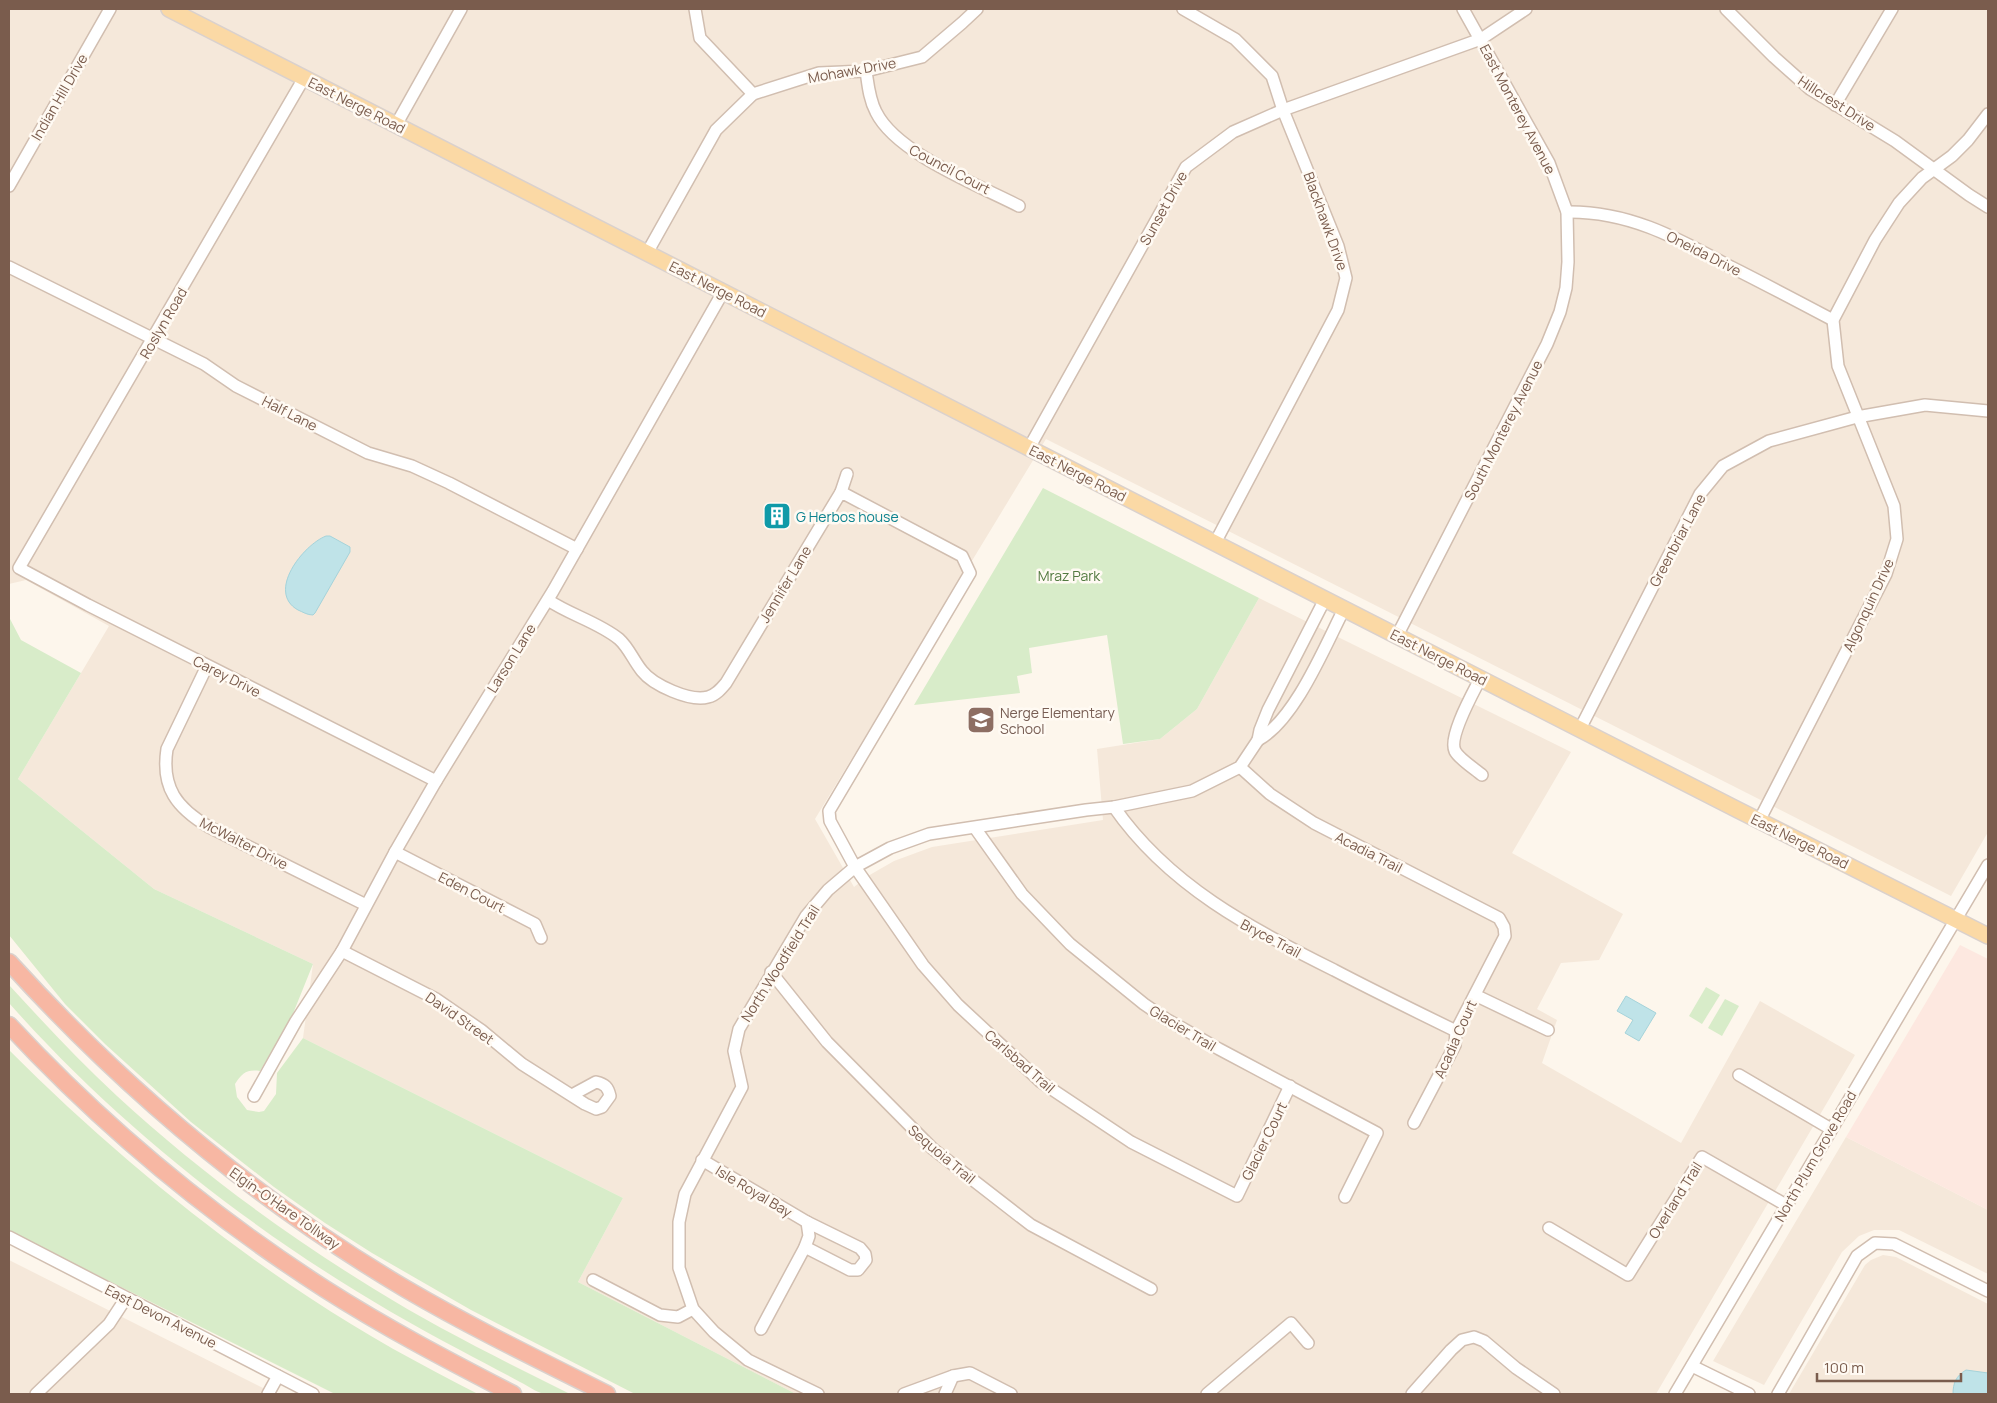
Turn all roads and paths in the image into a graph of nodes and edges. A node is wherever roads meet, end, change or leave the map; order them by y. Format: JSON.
{"nodes":[{"id":1,"x":110,"y":9,"type":"edge"},
{"id":2,"x":461,"y":9,"type":"edge"},
{"id":3,"x":695,"y":9,"type":"edge"},
{"id":4,"x":977,"y":9,"type":"edge"},
{"id":5,"x":1183,"y":9,"type":"edge"},
{"id":6,"x":1463,"y":9,"type":"edge"},
{"id":7,"x":1526,"y":9,"type":"edge"},
{"id":8,"x":1726,"y":9,"type":"edge"},
{"id":9,"x":1892,"y":9,"type":"edge"},
{"id":10,"x":174,"y":10,"type":"edge"},
{"id":11,"x":1481,"y":38,"type":"junction"},
{"id":12,"x":866,"y":70,"type":"junction"},
{"id":13,"x":304,"y":78,"type":"junction"},
{"id":14,"x":753,"y":94,"type":"junction"},
{"id":15,"x":1835,"y":105,"type":"junction"},
{"id":16,"x":1283,"y":110,"type":"junction"},
{"id":17,"x":1988,"y":114,"type":"edge"},
{"id":18,"x":396,"y":125,"type":"junction"},
{"id":19,"x":1933,"y":169,"type":"junction"},
{"id":20,"x":9,"y":186,"type":"edge"},
{"id":21,"x":1019,"y":206,"type":"dead end"},
{"id":22,"x":1988,"y":207,"type":"edge"},
{"id":23,"x":1567,"y":212,"type":"junction"},
{"id":24,"x":647,"y":253,"type":"junction"},
{"id":25,"x":9,"y":267,"type":"edge"},
{"id":26,"x":723,"y":292,"type":"junction"},
{"id":27,"x":1833,"y":320,"type":"junction"},
{"id":28,"x":154,"y":338,"type":"junction"},
{"id":29,"x":1988,"y":411,"type":"edge"},
{"id":30,"x":1858,"y":417,"type":"junction"},
{"id":31,"x":1029,"y":448,"type":"junction"},
{"id":32,"x":847,"y":474,"type":"dead end"},
{"id":33,"x":840,"y":492,"type":"junction"},
{"id":34,"x":1215,"y":543,"type":"junction"},
{"id":35,"x":577,"y":549,"type":"junction"},
{"id":36,"x":19,"y":568,"type":"joint"},
{"id":37,"x":1325,"y":599,"type":"junction"},
{"id":38,"x":548,"y":600,"type":"junction"},
{"id":39,"x":1344,"y":609,"type":"junction"},
{"id":40,"x":1397,"y":636,"type":"junction"},
{"id":41,"x":207,"y":666,"type":"junction"},
{"id":42,"x":1480,"y":679,"type":"junction"},
{"id":43,"x":1580,"y":729,"type":"junction"},
{"id":44,"x":1258,"y":740,"type":"junction"},
{"id":45,"x":1240,"y":767,"type":"junction"},
{"id":46,"x":1482,"y":775,"type":"dead end"},
{"id":47,"x":436,"y":781,"type":"junction"},
{"id":48,"x":1114,"y":807,"type":"junction"},
{"id":49,"x":1759,"y":821,"type":"junction"},
{"id":50,"x":975,"y":828,"type":"junction"},
{"id":51,"x":395,"y":852,"type":"junction"},
{"id":52,"x":1988,"y":865,"type":"edge"},
{"id":53,"x":855,"y":867,"type":"junction"},
{"id":54,"x":366,"y":905,"type":"junction"},
{"id":55,"x":1955,"y":918,"type":"junction"},
{"id":56,"x":1504,"y":927,"type":"joint"},
{"id":57,"x":1988,"y":936,"type":"edge"},
{"id":58,"x":541,"y":938,"type":"dead end"},
{"id":59,"x":342,"y":951,"type":"junction"},
{"id":60,"x":9,"y":962,"type":"edge"},
{"id":61,"x":771,"y":972,"type":"junction"},
{"id":62,"x":1475,"y":995,"type":"junction"},
{"id":63,"x":9,"y":1025,"type":"edge"},
{"id":64,"x":1548,"y":1030,"type":"dead end"},
{"id":65,"x":1456,"y":1031,"type":"junction"},
{"id":66,"x":1739,"y":1075,"type":"dead end"},
{"id":67,"x":1290,"y":1086,"type":"junction"},
{"id":68,"x":572,"y":1095,"type":"dead end"},
{"id":69,"x":254,"y":1096,"type":"dead end"},
{"id":70,"x":1414,"y":1123,"type":"dead end"},
{"id":71,"x":1831,"y":1129,"type":"junction"},
{"id":72,"x":702,"y":1160,"type":"junction"},
{"id":73,"x":1237,"y":1196,"type":"joint"},
{"id":74,"x":1345,"y":1197,"type":"dead end"},
{"id":75,"x":1786,"y":1205,"type":"junction"},
{"id":76,"x":807,"y":1222,"type":"junction"},
{"id":77,"x":1549,"y":1228,"type":"dead end"},
{"id":78,"x":9,"y":1237,"type":"edge"},
{"id":79,"x":805,"y":1247,"type":"junction"},
{"id":80,"x":593,"y":1280,"type":"dead end"},
{"id":81,"x":1151,"y":1289,"type":"dead end"},
{"id":82,"x":1988,"y":1291,"type":"edge"},
{"id":83,"x":126,"y":1298,"type":"junction"},
{"id":84,"x":693,"y":1308,"type":"junction"},
{"id":85,"x":761,"y":1330,"type":"dead end"},
{"id":86,"x":1308,"y":1343,"type":"dead end"},
{"id":87,"x":1692,"y":1366,"type":"junction"},
{"id":88,"x":278,"y":1376,"type":"junction"},
{"id":89,"x":953,"y":1376,"type":"junction"},
{"id":90,"x":36,"y":1394,"type":"edge"},
{"id":91,"x":268,"y":1394,"type":"edge"},
{"id":92,"x":314,"y":1394,"type":"edge"},
{"id":93,"x":514,"y":1394,"type":"edge"},
{"id":94,"x":606,"y":1394,"type":"edge"},
{"id":95,"x":818,"y":1394,"type":"edge"},
{"id":96,"x":904,"y":1394,"type":"edge"},
{"id":97,"x":945,"y":1394,"type":"edge"},
{"id":98,"x":1011,"y":1394,"type":"edge"},
{"id":99,"x":1207,"y":1394,"type":"edge"},
{"id":100,"x":1412,"y":1394,"type":"edge"},
{"id":101,"x":1554,"y":1394,"type":"edge"},
{"id":102,"x":1675,"y":1394,"type":"edge"},
{"id":103,"x":1749,"y":1394,"type":"edge"},
{"id":104,"x":1778,"y":1394,"type":"edge"}],
"edges":[{"from":1,"to":20,"type":"street","name":"Indian Hill Drive"},
{"from":2,"to":18,"type":"street"},
{"from":3,"to":14,"type":"street"},
{"from":4,"to":12,"type":"street","name":"Mohawk Drive"},
{"from":5,"to":16,"type":"street","name":"Blackhawk Drive"},
{"from":6,"to":11,"type":"street","name":"East Monterey Avenue"},
{"from":7,"to":11,"type":"street","name":"Sunset Drive"},
{"from":8,"to":15,"type":"street","name":"Hillcrest Drive"},
{"from":9,"to":15,"type":"street"},
{"from":10,"to":13,"type":"main road","name":"East Nerge Road"},
{"from":11,"to":16,"type":"street","name":"Sunset Drive"},
{"from":11,"to":23,"type":"street","name":"East Monterey Avenue"},
{"from":12,"to":14,"type":"street","name":"Mohawk Drive"},
{"from":12,"to":21,"type":"street","name":"Council Court"},
{"from":13,"to":18,"type":"main road","name":"East Nerge Road"},
{"from":13,"to":28,"type":"street","name":"Roslyn Road"},
{"from":14,"to":24,"type":"street","name":"Mohawk Drive"},
{"from":15,"to":19,"type":"street","name":"Hillcrest Drive"},
{"from":16,"to":31,"type":"street","name":"Sunset Drive"},
{"from":16,"to":34,"type":"street","name":"Blackhawk Drive"},
{"from":17,"to":19,"type":"street"},
{"from":18,"to":24,"type":"main road","name":"East Nerge Road"},
{"from":19,"to":22,"type":"street","name":"Hillcrest Drive"},
{"from":19,"to":27,"type":"street"},
{"from":23,"to":27,"type":"street","name":"Oneida Drive"},
{"from":23,"to":40,"type":"street","name":"South Monterey Avenue"},
{"from":24,"to":26,"type":"main road","name":"East Nerge Road"},
{"from":25,"to":28,"type":"street","name":"Half Lane"},
{"from":26,"to":31,"type":"main road","name":"East Nerge Road"},
{"from":26,"to":35,"type":"street","name":"Larson Lane"},
{"from":27,"to":30,"type":"street","name":"Algonquin Drive"},
{"from":28,"to":35,"type":"street","name":"Half Lane"},
{"from":28,"to":36,"type":"street","name":"Roslyn Road"},
{"from":29,"to":30,"type":"street","name":"Greenbriar Lane"},
{"from":30,"to":43,"type":"street","name":"Greenbriar Lane"},
{"from":30,"to":49,"type":"street","name":"Algonquin Drive"},
{"from":31,"to":34,"type":"main road","name":"East Nerge Road"},
{"from":32,"to":33,"type":"street","name":"Jennifer Lane"},
{"from":33,"to":38,"type":"street","name":"Jennifer Lane"},
{"from":33,"to":53,"type":"street"},
{"from":34,"to":37,"type":"main road","name":"East Nerge Road"},
{"from":35,"to":38,"type":"street","name":"Larson Lane"},
{"from":36,"to":41,"type":"street","name":"Carey Drive"},
{"from":37,"to":39,"type":"main road","name":"East Nerge Road"},
{"from":37,"to":44,"type":"street","name":"North Woodfield Trail"},
{"from":38,"to":47,"type":"street","name":"Larson Lane"},
{"from":39,"to":40,"type":"main road","name":"East Nerge Road"},
{"from":39,"to":44,"type":"street","name":"North Woodfield Trail"},
{"from":40,"to":42,"type":"main road","name":"East Nerge Road"},
{"from":41,"to":47,"type":"street","name":"Carey Drive"},
{"from":41,"to":54,"type":"street","name":"McWalter Drive"},
{"from":42,"to":43,"type":"main road","name":"East Nerge Road"},
{"from":42,"to":46,"type":"street"},
{"from":43,"to":49,"type":"main road","name":"East Nerge Road"},
{"from":44,"to":45,"type":"street","name":"North Woodfield Trail"},
{"from":45,"to":48,"type":"street","name":"North Woodfield Trail"},
{"from":45,"to":56,"type":"street","name":"Acadia Trail"},
{"from":47,"to":51,"type":"street","name":"Larson Lane"},
{"from":48,"to":50,"type":"street","name":"North Woodfield Trail"},
{"from":48,"to":65,"type":"street","name":"Bryce Trail"},
{"from":49,"to":55,"type":"main road","name":"East Nerge Road"},
{"from":50,"to":53,"type":"street","name":"North Woodfield Trail"},
{"from":50,"to":67,"type":"street","name":"Glacier Trail"},
{"from":51,"to":54,"type":"street","name":"Larson Lane"},
{"from":51,"to":58,"type":"street","name":"Eden Court"},
{"from":52,"to":55,"type":"street","name":"North Plum Grove Road"},
{"from":53,"to":61,"type":"street","name":"North Woodfield Trail"},
{"from":53,"to":73,"type":"street","name":"Carlsbad Trail"},
{"from":54,"to":59,"type":"street","name":"Larson Lane"},
{"from":55,"to":57,"type":"main road","name":"East Nerge Road"},
{"from":55,"to":71,"type":"street","name":"North Plum Grove Road"},
{"from":56,"to":62,"type":"street","name":"Acadia Court"},
{"from":59,"to":68,"type":"street","name":"David Street"},
{"from":59,"to":69,"type":"street","name":"Larson Lane"},
{"from":60,"to":94,"type":"highway","name":"Elgin-O'Hare Tollway"},
{"from":61,"to":72,"type":"street","name":"North Woodfield Trail"},
{"from":61,"to":81,"type":"street","name":"Sequoia Trail"},
{"from":62,"to":64,"type":"street"},
{"from":62,"to":65,"type":"street","name":"Acadia Court"},
{"from":63,"to":93,"type":"highway"},
{"from":65,"to":70,"type":"street","name":"Acadia Court"},
{"from":66,"to":71,"type":"street"},
{"from":67,"to":73,"type":"street","name":"Glacier Court"},
{"from":67,"to":74,"type":"street","name":"Glacier Trail"},
{"from":71,"to":75,"type":"street","name":"North Plum Grove Road"},
{"from":72,"to":76,"type":"street","name":"Isle Royal Bay"},
{"from":72,"to":84,"type":"street","name":"North Woodfield Trail"},
{"from":75,"to":77,"type":"street","name":"Overland Trail"},
{"from":75,"to":87,"type":"street","name":"North Plum Grove Road"},
{"from":76,"to":79,"type":"street","name":"Isle Royal Bay"},
{"from":76,"to":79,"type":"street","name":"Isle Royal Bay"},
{"from":78,"to":83,"type":"street","name":"East Devon Avenue"},
{"from":79,"to":85,"type":"street","name":"Isle Royal Bay"},
{"from":80,"to":84,"type":"street"},
{"from":82,"to":104,"type":"street"},
{"from":83,"to":88,"type":"street","name":"East Devon Avenue"},
{"from":83,"to":90,"type":"street"},
{"from":84,"to":95,"type":"street"},
{"from":86,"to":99,"type":"street"},
{"from":87,"to":102,"type":"street","name":"North Plum Grove Road"},
{"from":87,"to":103,"type":"street"},
{"from":88,"to":91,"type":"street"},
{"from":88,"to":92,"type":"street","name":"East Devon Avenue"},
{"from":89,"to":96,"type":"street"},
{"from":89,"to":97,"type":"street"},
{"from":89,"to":98,"type":"street"},
{"from":100,"to":101,"type":"street"}]}
